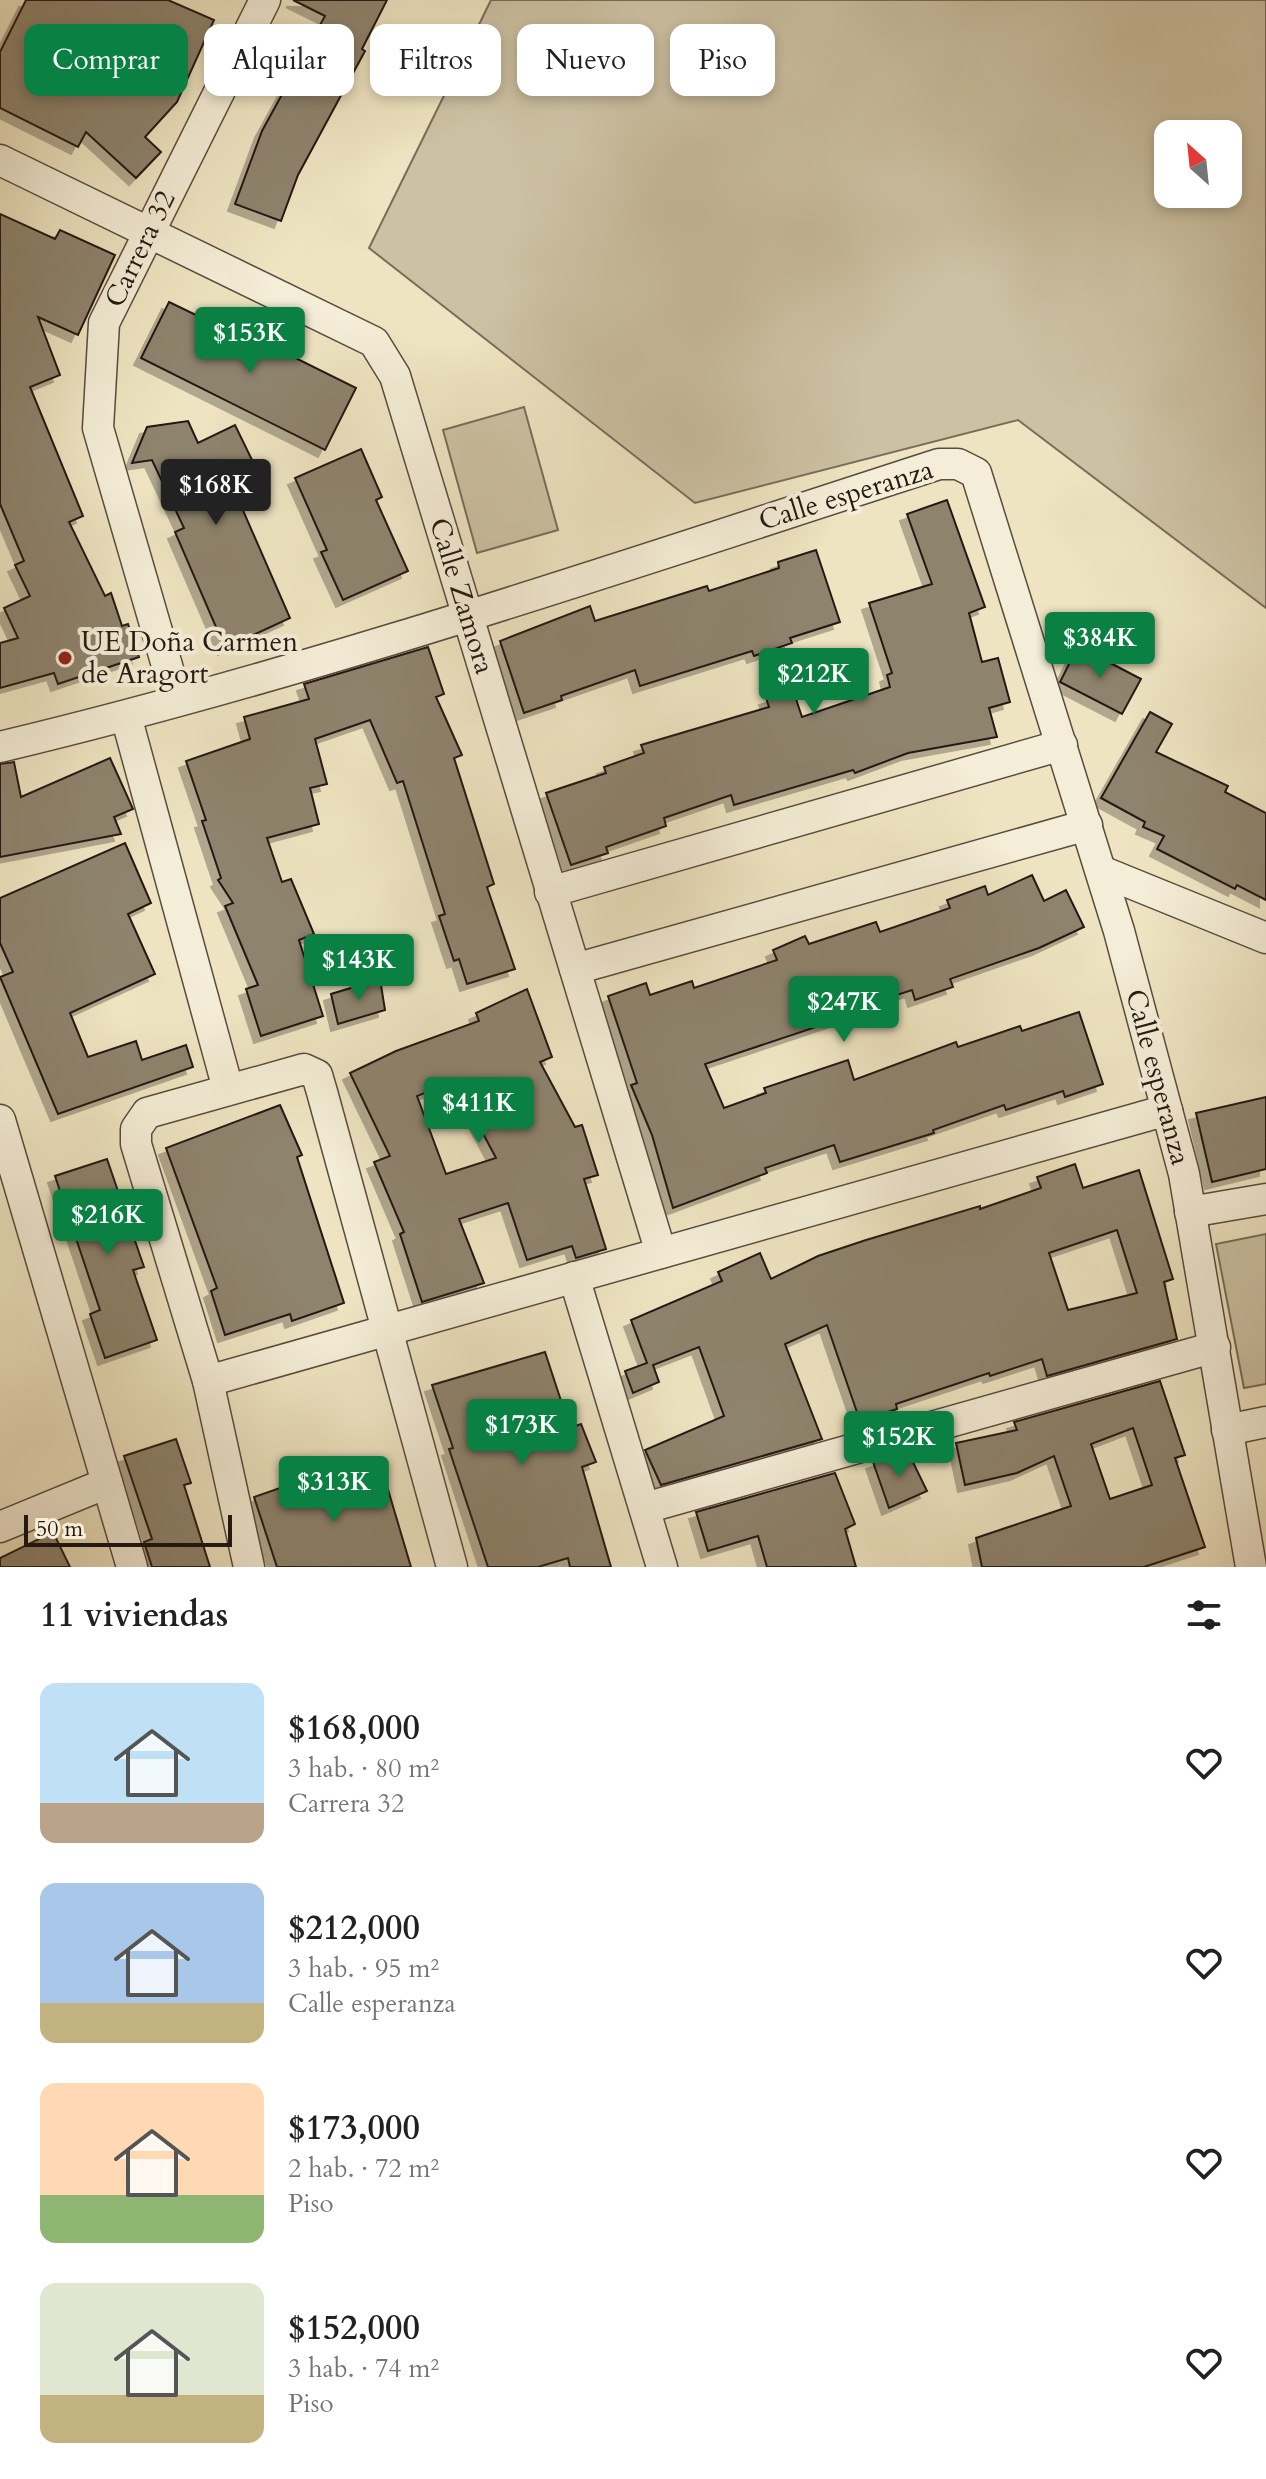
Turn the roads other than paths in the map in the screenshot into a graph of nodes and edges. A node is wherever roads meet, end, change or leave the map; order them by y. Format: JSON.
{"nodes":[{"id":1,"x":265,"y":0,"type":"edge"},
{"id":2,"x":0,"y":160,"type":"edge"},
{"id":3,"x":149,"y":231,"type":"junction"},
{"id":4,"x":468,"y":615,"type":"junction"},
{"id":5,"x":177,"y":700,"type":"junction"},
{"id":6,"x":126,"y":716,"type":"junction"},
{"id":7,"x":1062,"y":745,"type":"junction"},
{"id":8,"x":0,"y":747,"type":"edge"},
{"id":9,"x":1087,"y":825,"type":"junction"},
{"id":10,"x":1101,"y":871,"type":"junction"},
{"id":11,"x":550,"y":892,"type":"junction"},
{"id":12,"x":1266,"y":938,"type":"edge"},
{"id":13,"x":575,"y":969,"type":"junction"},
{"id":14,"x":228,"y":1089,"type":"junction"},
{"id":15,"x":1167,"y":1110,"type":"junction"},
{"id":16,"x":0,"y":1120,"type":"edge"},
{"id":17,"x":8,"y":1176,"type":"edge"},
{"id":18,"x":1266,"y":1199,"type":"edge"},
{"id":19,"x":1190,"y":1212,"type":"junction"},
{"id":20,"x":661,"y":1253,"type":"junction"},
{"id":21,"x":574,"y":1277,"type":"junction"},
{"id":22,"x":388,"y":1330,"type":"junction"},
{"id":23,"x":1215,"y":1347,"type":"junction"},
{"id":24,"x":208,"y":1381,"type":"junction"},
{"id":25,"x":1266,"y":1422,"type":"edge"},
{"id":26,"x":1227,"y":1430,"type":"junction"},
{"id":27,"x":107,"y":1483,"type":"junction"},
{"id":28,"x":645,"y":1508,"type":"junction"},
{"id":29,"x":0,"y":1527,"type":"edge"},
{"id":30,"x":132,"y":1567,"type":"edge"},
{"id":31,"x":249,"y":1567,"type":"edge"},
{"id":32,"x":452,"y":1567,"type":"edge"},
{"id":33,"x":662,"y":1567,"type":"edge"},
{"id":34,"x":1251,"y":1567,"type":"edge"}],
"edges":[{"from":1,"to":3,"type":"street","name":"Carrera 32"},
{"from":2,"to":3,"type":"street","name":"Calle Zamora"},
{"from":3,"to":4,"type":"street","name":"Calle Zamora"},
{"from":3,"to":5,"type":"street","name":"Carrera 32"},
{"from":4,"to":5,"type":"street","name":"Calle esperanza"},
{"from":4,"to":7,"type":"street","name":"Calle esperanza"},
{"from":4,"to":11,"type":"street","name":"Calle Zamora"},
{"from":5,"to":6,"type":"street","name":"Calle esperanza"},
{"from":6,"to":8,"type":"street","name":"Calle esperanza"},
{"from":6,"to":14,"type":"street"},
{"from":7,"to":9,"type":"street","name":"Calle esperanza"},
{"from":7,"to":11,"type":"street"},
{"from":9,"to":10,"type":"street","name":"Calle esperanza"},
{"from":9,"to":13,"type":"street"},
{"from":10,"to":12,"type":"street"},
{"from":10,"to":15,"type":"street","name":"Calle esperanza"},
{"from":11,"to":13,"type":"street","name":"Calle Zamora"},
{"from":13,"to":20,"type":"street","name":"Calle Zamora"},
{"from":14,"to":22,"type":"street"},
{"from":14,"to":24,"type":"street"},
{"from":15,"to":19,"type":"street","name":"Calle esperanza"},
{"from":15,"to":20,"type":"street"},
{"from":16,"to":17,"type":"street"},
{"from":17,"to":27,"type":"street"},
{"from":18,"to":19,"type":"street"},
{"from":19,"to":23,"type":"street","name":"Calle esperanza"},
{"from":20,"to":21,"type":"street"},
{"from":21,"to":22,"type":"street"},
{"from":21,"to":28,"type":"street"},
{"from":22,"to":24,"type":"street"},
{"from":22,"to":32,"type":"street"},
{"from":23,"to":26,"type":"street","name":"Calle esperanza"},
{"from":23,"to":28,"type":"street"},
{"from":24,"to":31,"type":"street"},
{"from":25,"to":26,"type":"street"},
{"from":26,"to":34,"type":"street","name":"Calle esperanza"},
{"from":27,"to":29,"type":"street"},
{"from":27,"to":30,"type":"street"},
{"from":28,"to":33,"type":"street"}]}
